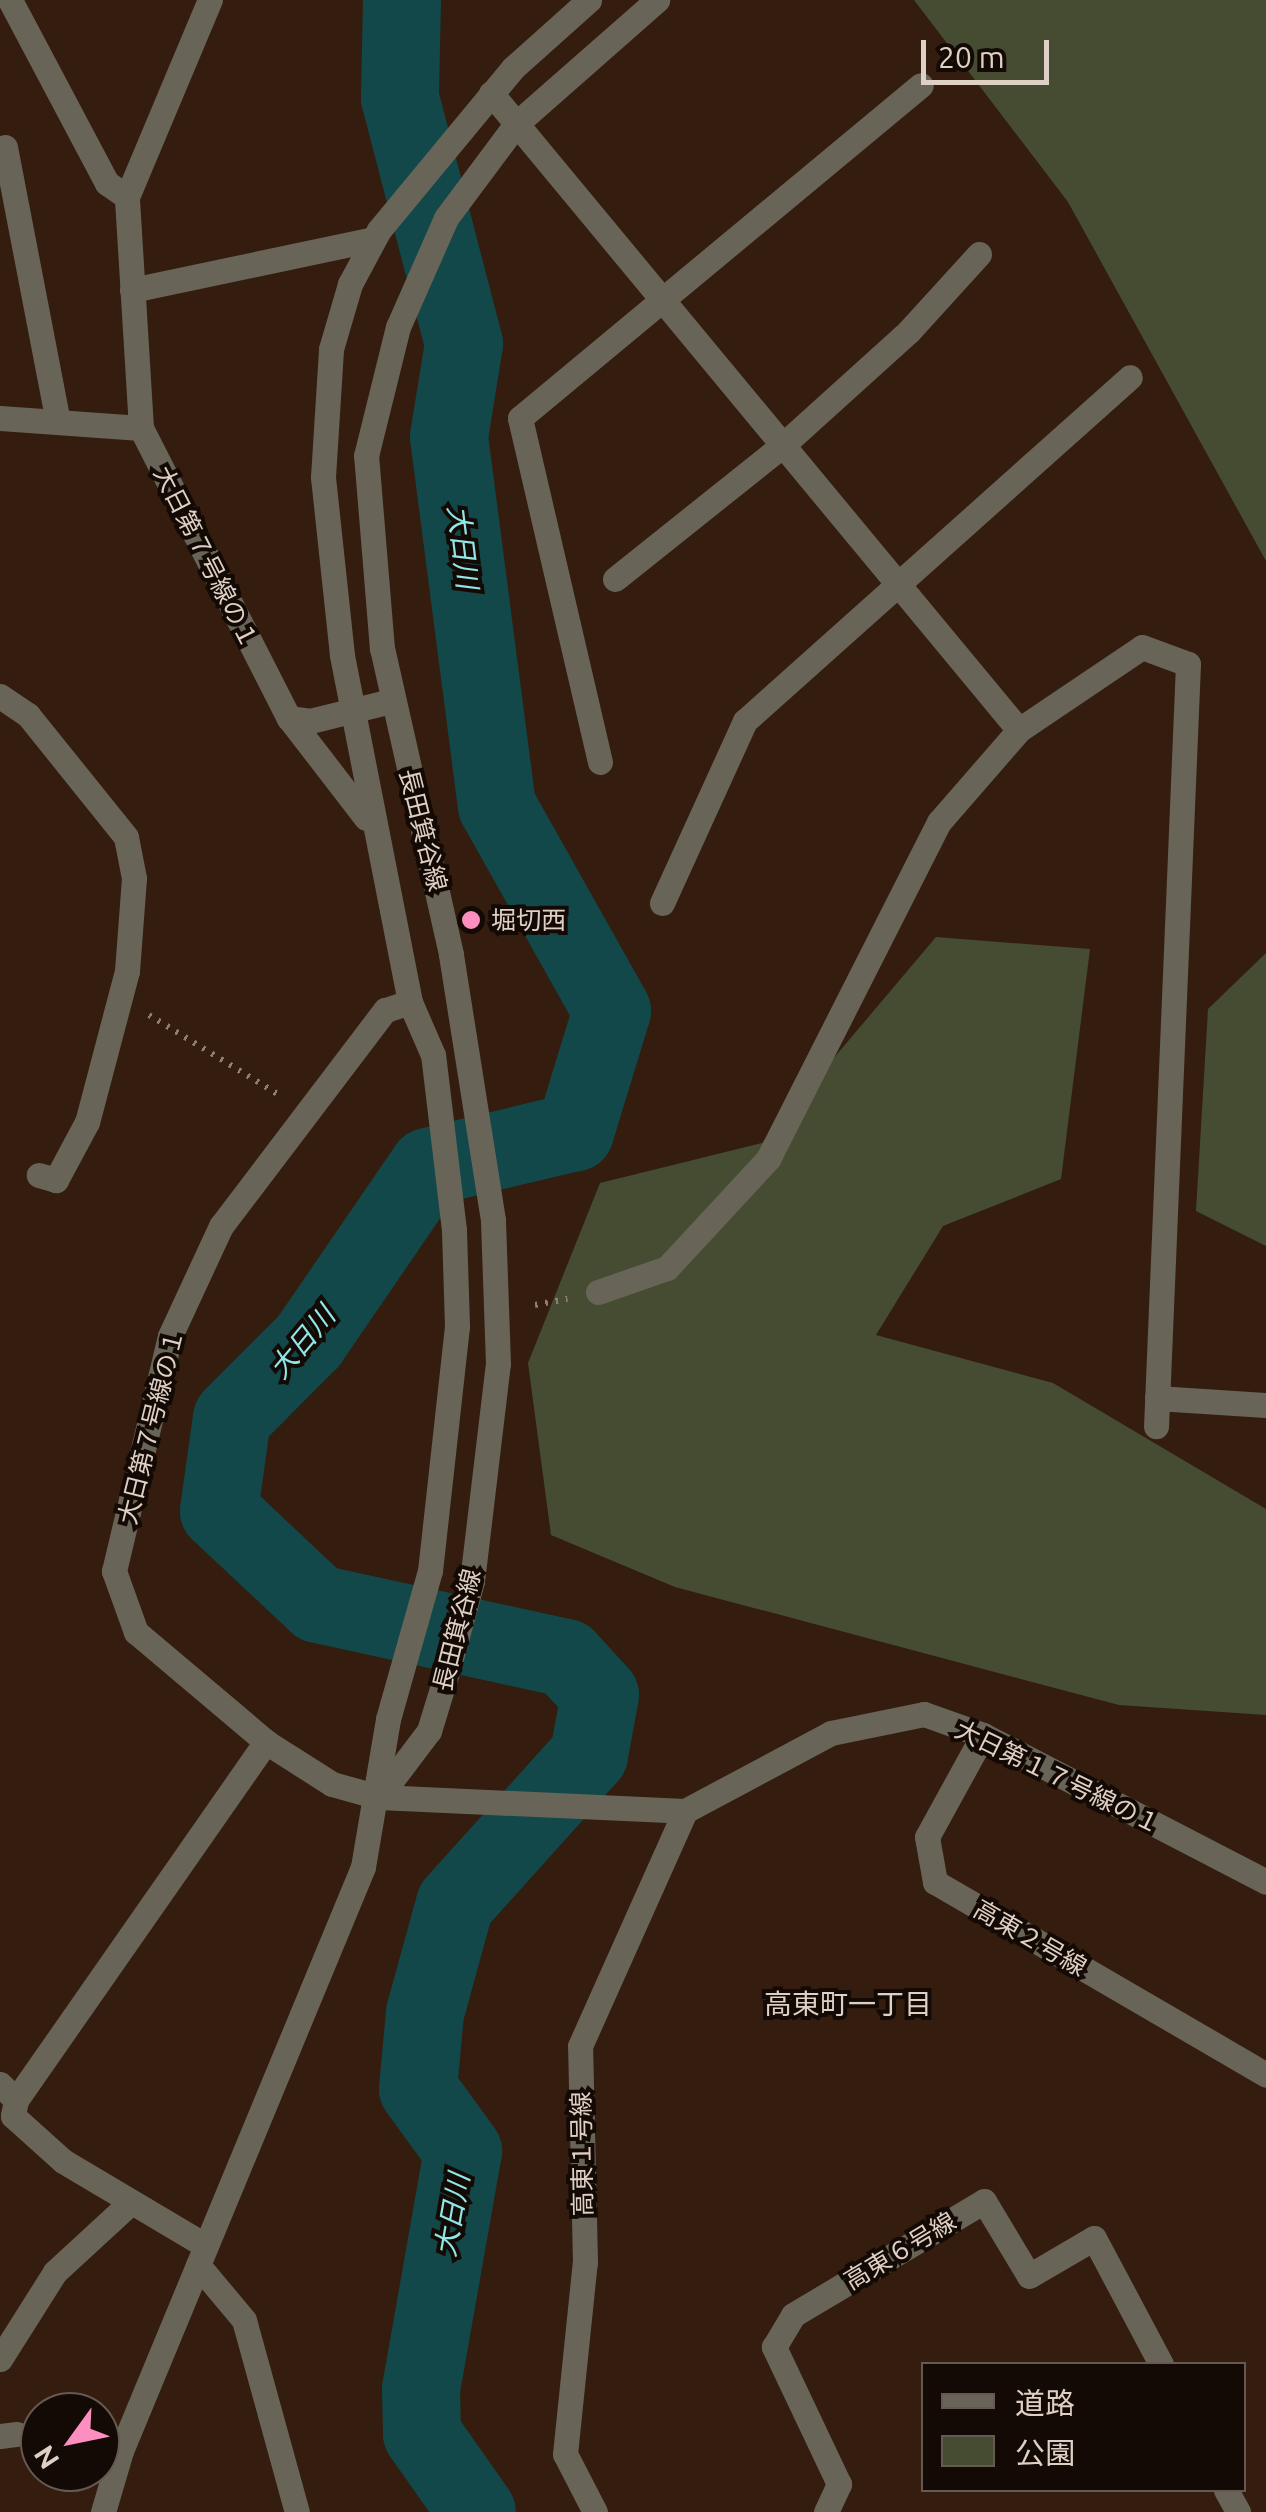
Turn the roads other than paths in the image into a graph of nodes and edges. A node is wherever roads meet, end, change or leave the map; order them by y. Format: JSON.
{"nodes":[{"id":1,"x":10,"y":0,"type":"edge"},
{"id":2,"x":210,"y":0,"type":"edge"},
{"id":3,"x":589,"y":0,"type":"edge"},
{"id":4,"x":657,"y":0,"type":"edge"},
{"id":5,"x":922,"y":85,"type":"dead end"},
{"id":6,"x":491,"y":93,"type":"junction"},
{"id":7,"x":516,"y":124,"type":"junction"},
{"id":8,"x":5,"y":147,"type":"dead end"},
{"id":9,"x":126,"y":197,"type":"junction"},
{"id":10,"x":376,"y":234,"type":"junction"},
{"id":11,"x":979,"y":254,"type":"dead end"},
{"id":12,"x":132,"y":290,"type":"junction"},
{"id":13,"x":662,"y":300,"type":"junction"},
{"id":14,"x":1130,"y":377,"type":"dead end"},
{"id":15,"x":0,"y":418,"type":"edge"},
{"id":16,"x":58,"y":422,"type":"junction"},
{"id":17,"x":141,"y":428,"type":"junction"},
{"id":18,"x":783,"y":446,"type":"junction"},
{"id":19,"x":615,"y":579,"type":"dead end"},
{"id":20,"x":901,"y":588,"type":"junction"},
{"id":21,"x":0,"y":696,"type":"edge"},
{"id":22,"x":391,"y":701,"type":"junction"},
{"id":23,"x":352,"y":711,"type":"junction"},
{"id":24,"x":288,"y":718,"type":"junction"},
{"id":25,"x":1019,"y":730,"type":"junction"},
{"id":26,"x":600,"y":762,"type":"dead end"},
{"id":27,"x":374,"y":831,"type":"junction"},
{"id":28,"x":662,"y":903,"type":"dead end"},
{"id":29,"x":413,"y":1009,"type":"junction"},
{"id":30,"x":39,"y":1176,"type":"dead end"},
{"id":31,"x":598,"y":1292,"type":"dead end"},
{"id":32,"x":1157,"y":1398,"type":"junction"},
{"id":33,"x":1266,"y":1405,"type":"edge"},
{"id":34,"x":1156,"y":1426,"type":"dead end"},
{"id":35,"x":983,"y":1735,"type":"junction"},
{"id":36,"x":266,"y":1742,"type":"junction"},
{"id":37,"x":379,"y":1797,"type":"junction"},
{"id":38,"x":683,"y":1811,"type":"junction"},
{"id":39,"x":1266,"y":1882,"type":"edge"},
{"id":40,"x":1266,"y":2074,"type":"edge"},
{"id":41,"x":8,"y":2092,"type":"edge"},
{"id":42,"x":129,"y":2204,"type":"junction"},
{"id":43,"x":202,"y":2256,"type":"junction"},
{"id":44,"x":0,"y":2359,"type":"edge"},
{"id":45,"x":1159,"y":2362,"type":"edge"},
{"id":46,"x":103,"y":2512,"type":"edge"},
{"id":47,"x":297,"y":2512,"type":"edge"},
{"id":48,"x":596,"y":2512,"type":"edge"},
{"id":49,"x":826,"y":2512,"type":"edge"}],
"edges":[{"from":1,"to":9,"type":"street"},
{"from":2,"to":9,"type":"street"},
{"from":3,"to":6,"type":"street","name":"長田箕谷線"},
{"from":4,"to":7,"type":"street","name":"長田箕谷線"},
{"from":5,"to":13,"type":"street"},
{"from":6,"to":7,"type":"street"},
{"from":6,"to":10,"type":"street","name":"長田箕谷線"},
{"from":7,"to":13,"type":"street"},
{"from":7,"to":22,"type":"street","name":"長田箕谷線"},
{"from":8,"to":16,"type":"street"},
{"from":9,"to":12,"type":"street"},
{"from":10,"to":12,"type":"street"},
{"from":10,"to":23,"type":"street","name":"長田箕谷線"},
{"from":11,"to":18,"type":"street"},
{"from":12,"to":17,"type":"street"},
{"from":13,"to":18,"type":"street"},
{"from":13,"to":26,"type":"street"},
{"from":14,"to":20,"type":"street"},
{"from":15,"to":16,"type":"street"},
{"from":16,"to":17,"type":"street"},
{"from":17,"to":24,"type":"street","name":"大日第７号線の１"},
{"from":18,"to":19,"type":"street"},
{"from":18,"to":20,"type":"street"},
{"from":20,"to":25,"type":"street"},
{"from":20,"to":28,"type":"street"},
{"from":21,"to":30,"type":"street"},
{"from":22,"to":23,"type":"street"},
{"from":22,"to":37,"type":"street","name":"長田箕谷線"},
{"from":23,"to":24,"type":"street"},
{"from":23,"to":27,"type":"street","name":"長田箕谷線"},
{"from":24,"to":27,"type":"street","name":"大日第７号線の１"},
{"from":25,"to":31,"type":"street"},
{"from":25,"to":32,"type":"street"},
{"from":27,"to":29,"type":"street","name":"長田箕谷線"},
{"from":29,"to":36,"type":"street","name":"大日第７号線の１"},
{"from":29,"to":37,"type":"street","name":"長田箕谷線"},
{"from":32,"to":33,"type":"street"},
{"from":32,"to":34,"type":"street"},
{"from":35,"to":38,"type":"street","name":"大日第１７号線の１"},
{"from":35,"to":39,"type":"street","name":"大日第１７号線の１"},
{"from":35,"to":40,"type":"street","name":"高東２号線"},
{"from":36,"to":37,"type":"street","name":"大日第７号線の１"},
{"from":36,"to":41,"type":"street"},
{"from":37,"to":38,"type":"street","name":"大日第７号線の１"},
{"from":37,"to":43,"type":"street","name":"長田箕谷線"},
{"from":38,"to":48,"type":"street","name":"高東１号線"},
{"from":41,"to":42,"type":"street"},
{"from":42,"to":43,"type":"street"},
{"from":42,"to":44,"type":"street"},
{"from":43,"to":46,"type":"street","name":"長田箕谷線"},
{"from":43,"to":47,"type":"street"},
{"from":45,"to":49,"type":"street","name":"高東６号線"}]}
